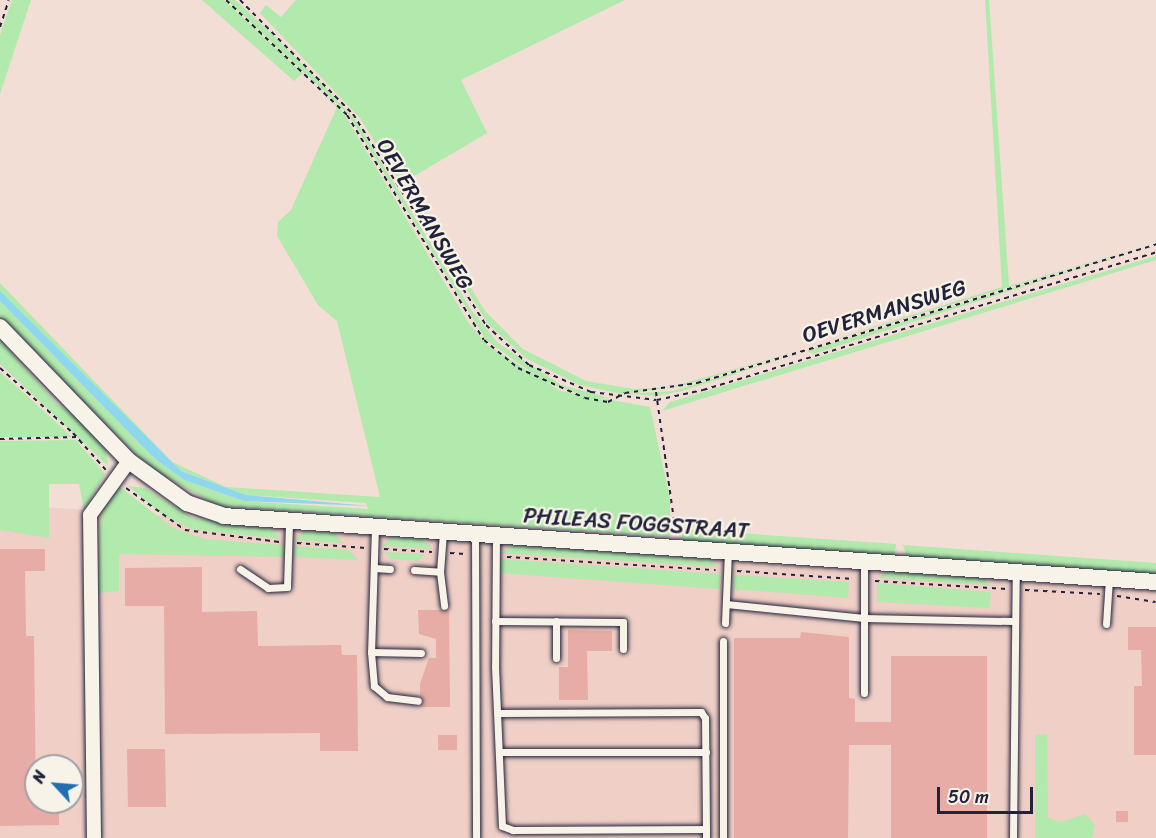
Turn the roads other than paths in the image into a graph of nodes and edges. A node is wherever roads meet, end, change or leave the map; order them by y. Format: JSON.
{"nodes":[{"id":1,"x":0,"y":327,"type":"edge"},
{"id":2,"x":129,"y":461,"type":"junction"},
{"id":3,"x":289,"y":521,"type":"junction"},
{"id":4,"x":375,"y":527,"type":"junction"},
{"id":5,"x":443,"y":532,"type":"junction"},
{"id":6,"x":475,"y":534,"type":"junction"},
{"id":7,"x":496,"y":536,"type":"junction"},
{"id":8,"x":728,"y":552,"type":"junction"},
{"id":9,"x":864,"y":562,"type":"junction"},
{"id":10,"x":374,"y":568,"type":"junction"},
{"id":11,"x":390,"y":569,"type":"dead end"},
{"id":12,"x":240,"y":570,"type":"dead end"},
{"id":13,"x":414,"y":570,"type":"dead end"},
{"id":14,"x":440,"y":572,"type":"junction"},
{"id":15,"x":1015,"y":581,"type":"junction"},
{"id":16,"x":1156,"y":582,"type":"edge"},
{"id":17,"x":1108,"y":587,"type":"junction"},
{"id":18,"x":726,"y":604,"type":"junction"},
{"id":19,"x":444,"y":606,"type":"dead end"},
{"id":20,"x":864,"y":618,"type":"junction"},
{"id":21,"x":495,"y":621,"type":"junction"},
{"id":22,"x":556,"y":621,"type":"junction"},
{"id":23,"x":1013,"y":621,"type":"junction"},
{"id":24,"x":725,"y":623,"type":"dead end"},
{"id":25,"x":1106,"y":624,"type":"dead end"},
{"id":26,"x":723,"y":641,"type":"dead end"},
{"id":27,"x":623,"y":649,"type":"dead end"},
{"id":28,"x":371,"y":652,"type":"junction"},
{"id":29,"x":421,"y":653,"type":"dead end"},
{"id":30,"x":556,"y":658,"type":"dead end"},
{"id":31,"x":864,"y":693,"type":"dead end"},
{"id":32,"x":418,"y":701,"type":"dead end"},
{"id":33,"x":499,"y":713,"type":"junction"},
{"id":34,"x":499,"y":752,"type":"junction"},
{"id":35,"x":706,"y":752,"type":"junction"},
{"id":36,"x":706,"y":829,"type":"junction"},
{"id":37,"x":94,"y":838,"type":"edge"},
{"id":38,"x":476,"y":838,"type":"edge"},
{"id":39,"x":706,"y":838,"type":"edge"},
{"id":40,"x":723,"y":838,"type":"edge"},
{"id":41,"x":1013,"y":838,"type":"edge"}],
"edges":[{"from":1,"to":2,"type":"street","name":"PHILEAS FOGGSTRAAT"},
{"from":2,"to":3,"type":"street","name":"PHILEAS FOGGSTRAAT"},
{"from":2,"to":37,"type":"street"},
{"from":3,"to":4,"type":"street","name":"PHILEAS FOGGSTRAAT"},
{"from":3,"to":12,"type":"lane"},
{"from":4,"to":5,"type":"street","name":"PHILEAS FOGGSTRAAT"},
{"from":4,"to":10,"type":"lane"},
{"from":5,"to":6,"type":"street","name":"PHILEAS FOGGSTRAAT"},
{"from":5,"to":14,"type":"lane"},
{"from":6,"to":7,"type":"street","name":"PHILEAS FOGGSTRAAT"},
{"from":6,"to":38,"type":"lane"},
{"from":7,"to":8,"type":"street","name":"PHILEAS FOGGSTRAAT"},
{"from":7,"to":21,"type":"lane"},
{"from":8,"to":9,"type":"street","name":"PHILEAS FOGGSTRAAT"},
{"from":8,"to":18,"type":"lane"},
{"from":9,"to":15,"type":"street","name":"PHILEAS FOGGSTRAAT"},
{"from":9,"to":20,"type":"lane"},
{"from":10,"to":11,"type":"lane"},
{"from":10,"to":28,"type":"lane"},
{"from":13,"to":14,"type":"lane"},
{"from":14,"to":19,"type":"lane"},
{"from":15,"to":17,"type":"street","name":"PHILEAS FOGGSTRAAT"},
{"from":15,"to":23,"type":"lane"},
{"from":16,"to":17,"type":"street","name":"PHILEAS FOGGSTRAAT"},
{"from":17,"to":25,"type":"lane"},
{"from":18,"to":20,"type":"lane"},
{"from":18,"to":24,"type":"lane"},
{"from":20,"to":23,"type":"lane"},
{"from":20,"to":31,"type":"lane"},
{"from":21,"to":22,"type":"lane"},
{"from":21,"to":33,"type":"lane"},
{"from":22,"to":27,"type":"lane"},
{"from":22,"to":30,"type":"lane"},
{"from":23,"to":41,"type":"lane"},
{"from":26,"to":40,"type":"lane"},
{"from":28,"to":29,"type":"lane"},
{"from":28,"to":32,"type":"lane"},
{"from":33,"to":34,"type":"lane"},
{"from":33,"to":35,"type":"lane"},
{"from":34,"to":35,"type":"lane"},
{"from":34,"to":36,"type":"lane"},
{"from":35,"to":36,"type":"lane"},
{"from":36,"to":39,"type":"lane"}]}
